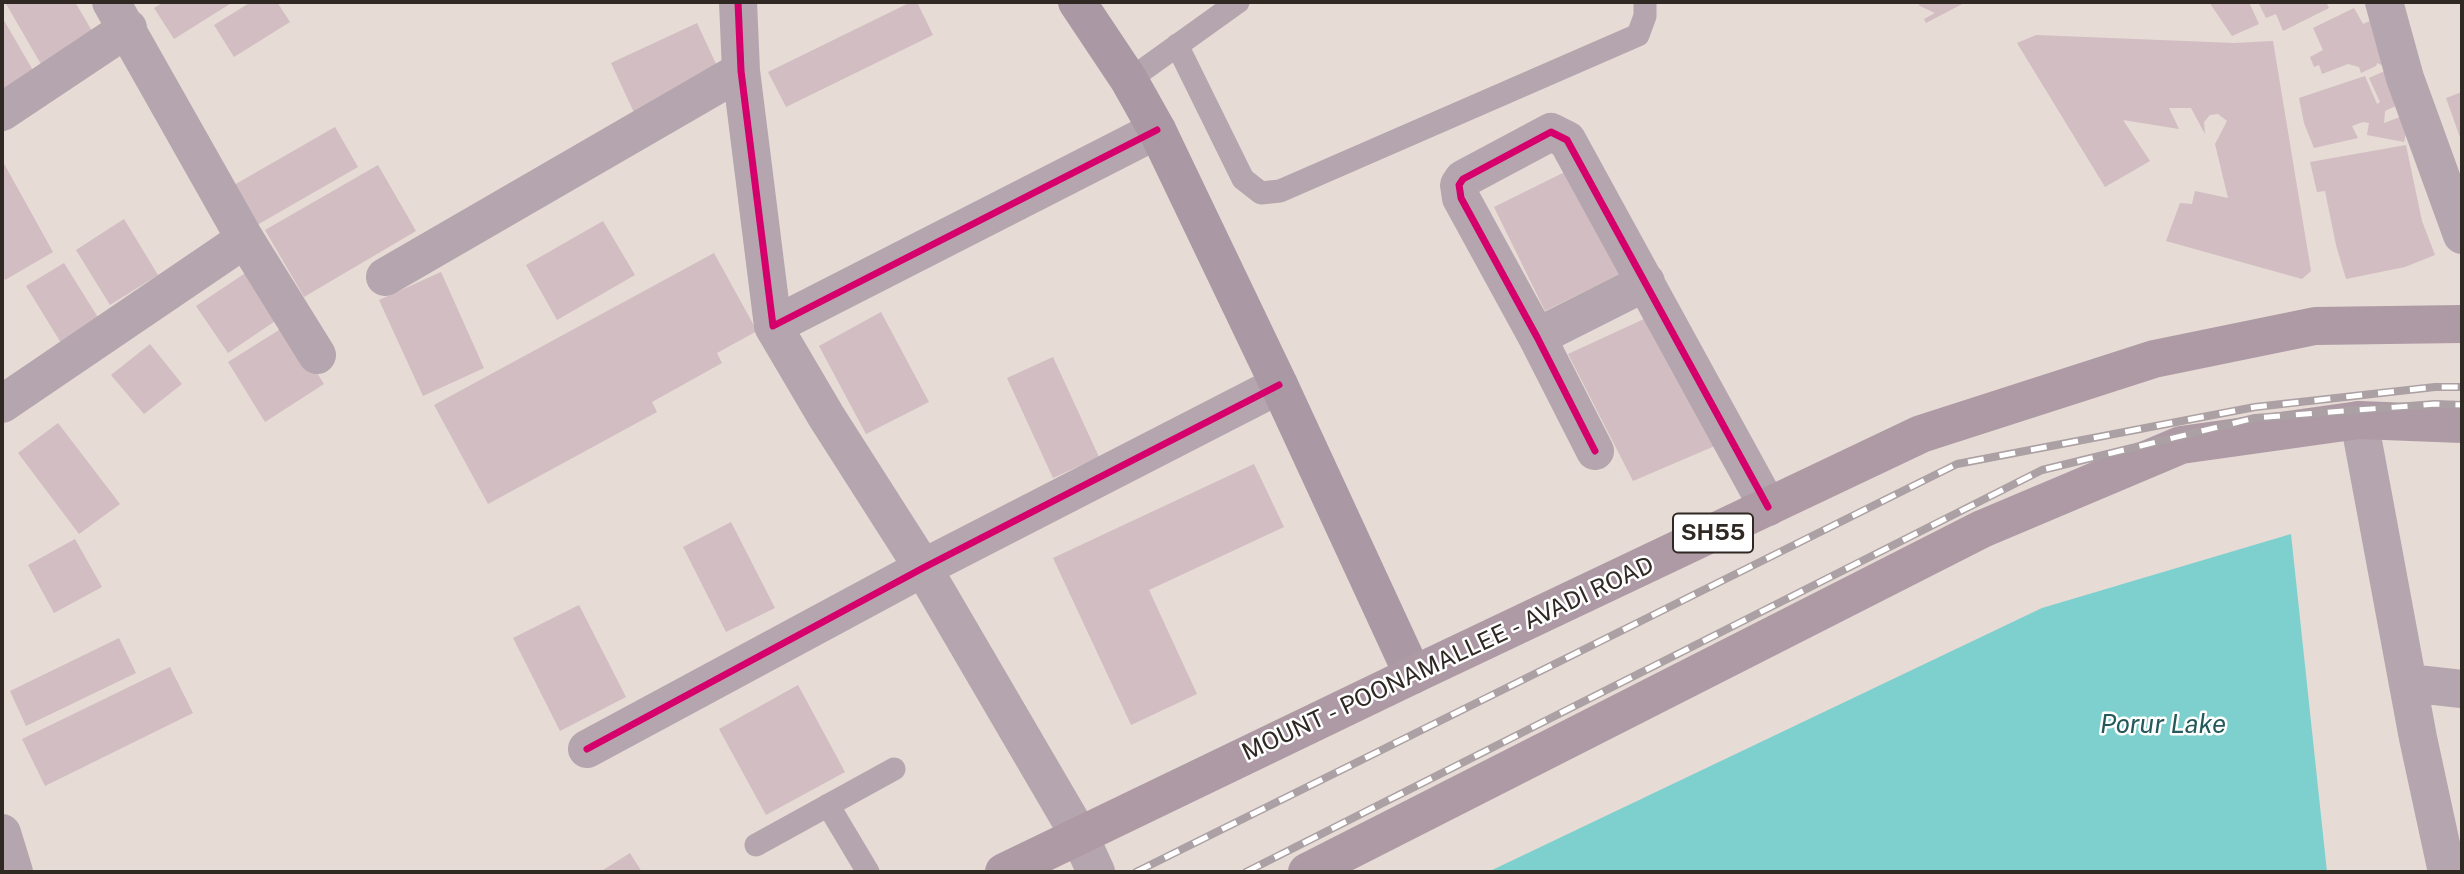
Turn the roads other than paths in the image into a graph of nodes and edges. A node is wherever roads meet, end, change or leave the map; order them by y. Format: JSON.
{"nodes":[{"id":1,"x":738,"y":2,"type":"edge"},
{"id":2,"x":1077,"y":2,"type":"edge"},
{"id":3,"x":1238,"y":2,"type":"edge"},
{"id":4,"x":1645,"y":2,"type":"edge"},
{"id":5,"x":2384,"y":2,"type":"edge"},
{"id":6,"x":120,"y":15,"type":"edge"},
{"id":7,"x":1177,"y":45,"type":"junction"},
{"id":8,"x":741,"y":71,"type":"junction"},
{"id":9,"x":1129,"y":80,"type":"junction"},
{"id":10,"x":2,"y":112,"type":"edge"},
{"id":11,"x":1157,"y":130,"type":"junction"},
{"id":12,"x":2462,"y":235,"type":"edge"},
{"id":13,"x":245,"y":239,"type":"junction"},
{"id":14,"x":385,"y":277,"type":"dead end"},
{"id":15,"x":1646,"y":282,"type":"junction"},
{"id":16,"x":2462,"y":324,"type":"edge"},
{"id":17,"x":773,"y":326,"type":"junction"},
{"id":18,"x":1536,"y":337,"type":"junction"},
{"id":19,"x":317,"y":355,"type":"dead end"},
{"id":20,"x":1279,"y":385,"type":"junction"},
{"id":21,"x":2,"y":404,"type":"edge"},
{"id":22,"x":2359,"y":420,"type":"junction"},
{"id":23,"x":2462,"y":424,"type":"edge"},
{"id":24,"x":1595,"y":452,"type":"dead end"},
{"id":25,"x":1768,"y":507,"type":"junction"},
{"id":26,"x":923,"y":568,"type":"junction"},
{"id":27,"x":1413,"y":675,"type":"junction"},
{"id":28,"x":2408,"y":683,"type":"junction"},
{"id":29,"x":2462,"y":690,"type":"edge"},
{"id":30,"x":587,"y":749,"type":"dead end"},
{"id":31,"x":894,"y":769,"type":"dead end"},
{"id":32,"x":828,"y":805,"type":"junction"},
{"id":33,"x":2,"y":833,"type":"edge"},
{"id":34,"x":1079,"y":835,"type":"junction"},
{"id":35,"x":756,"y":845,"type":"dead end"},
{"id":36,"x":14,"y":872,"type":"edge"},
{"id":37,"x":867,"y":872,"type":"edge"},
{"id":38,"x":1004,"y":872,"type":"edge"},
{"id":39,"x":1096,"y":872,"type":"edge"},
{"id":40,"x":1307,"y":872,"type":"edge"},
{"id":41,"x":2446,"y":872,"type":"edge"}],
"edges":[{"from":1,"to":8,"type":"street"},
{"from":2,"to":9,"type":"street"},
{"from":3,"to":7,"type":"lane"},
{"from":4,"to":7,"type":"lane"},
{"from":5,"to":12,"type":"street"},
{"from":6,"to":10,"type":"street"},
{"from":6,"to":13,"type":"street"},
{"from":7,"to":9,"type":"lane"},
{"from":8,"to":14,"type":"street"},
{"from":8,"to":17,"type":"street"},
{"from":9,"to":11,"type":"street"},
{"from":11,"to":17,"type":"street"},
{"from":11,"to":20,"type":"street"},
{"from":13,"to":19,"type":"street"},
{"from":13,"to":21,"type":"street"},
{"from":15,"to":18,"type":"street"},
{"from":15,"to":18,"type":"street"},
{"from":15,"to":25,"type":"street"},
{"from":16,"to":25,"type":"main road","name":"MOUNT - POONAMALLEE - AVADI ROAD","number":"SH55"},
{"from":17,"to":26,"type":"street"},
{"from":18,"to":24,"type":"street"},
{"from":20,"to":26,"type":"street"},
{"from":20,"to":27,"type":"street"},
{"from":22,"to":23,"type":"main road"},
{"from":22,"to":28,"type":"street"},
{"from":22,"to":40,"type":"main road"},
{"from":25,"to":27,"type":"main road","name":"MOUNT - POONAMALLEE - AVADI ROAD","number":"SH55"},
{"from":26,"to":30,"type":"street"},
{"from":26,"to":34,"type":"street"},
{"from":27,"to":34,"type":"main road","name":"MOUNT - POONAMALLEE - AVADI ROAD","number":"SH55"},
{"from":28,"to":29,"type":"street"},
{"from":28,"to":41,"type":"street"},
{"from":31,"to":32,"type":"lane"},
{"from":32,"to":35,"type":"lane"},
{"from":32,"to":37,"type":"lane"},
{"from":33,"to":36,"type":"street"},
{"from":34,"to":38,"type":"main road","name":"MOUNT - POONAMALLEE - AVADI ROAD","number":"SH55"},
{"from":34,"to":39,"type":"street"}]}
